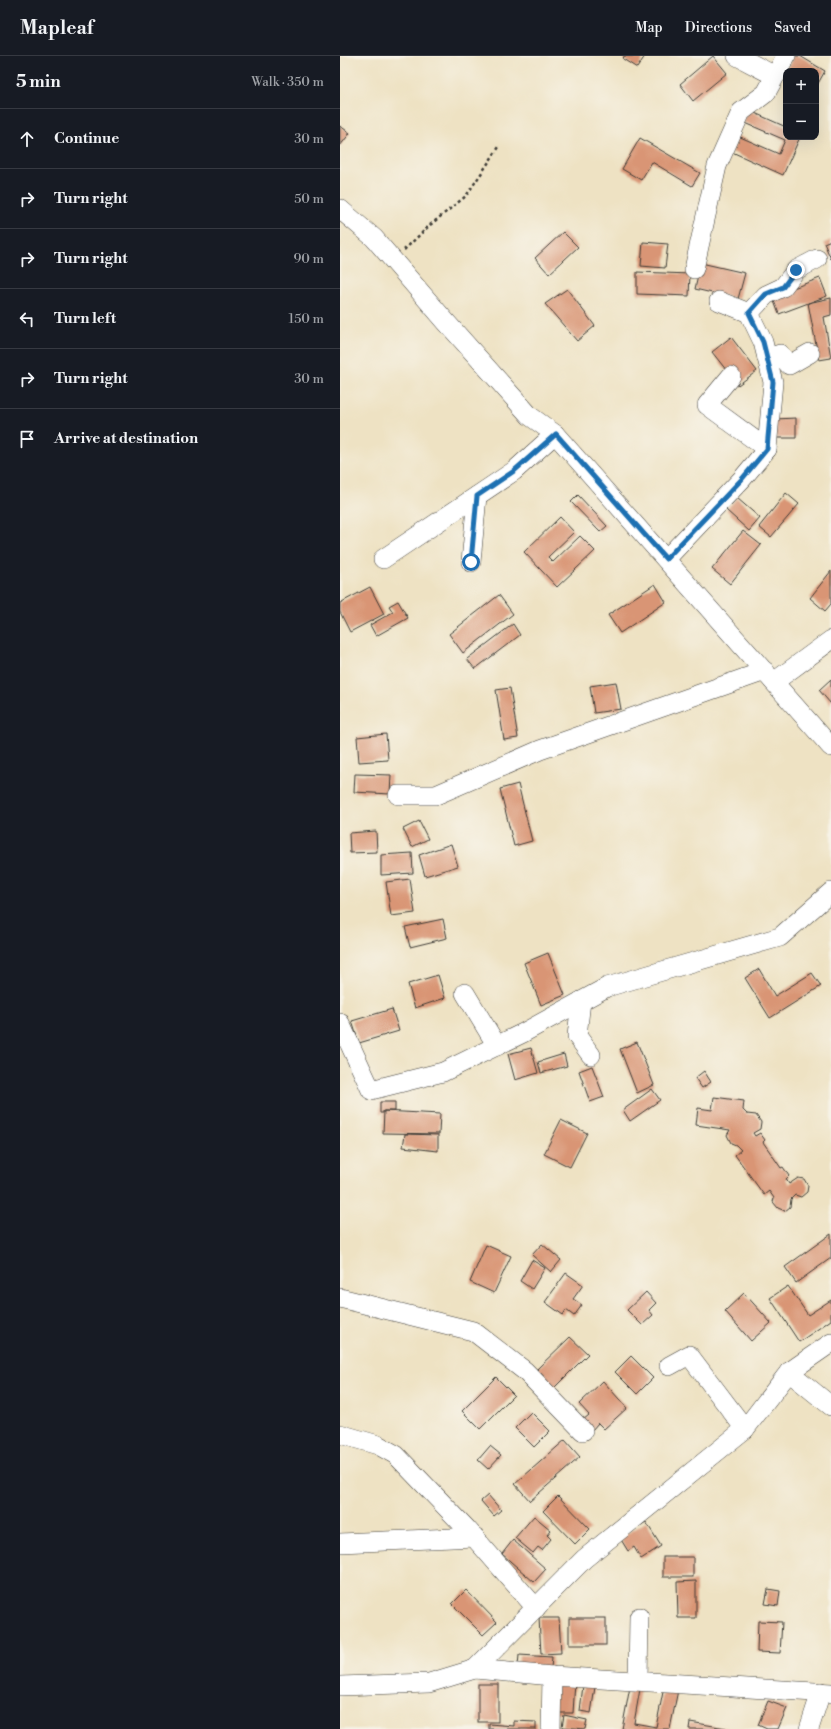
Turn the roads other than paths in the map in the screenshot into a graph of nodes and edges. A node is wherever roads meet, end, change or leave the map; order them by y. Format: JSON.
{"nodes":[{"id":1,"x":737,"y":56,"type":"edge"},
{"id":2,"x":786,"y":56,"type":"edge"},
{"id":3,"x":776,"y":76,"type":"junction"},
{"id":4,"x":340,"y":209,"type":"edge"},
{"id":5,"x":817,"y":260,"type":"dead end"},
{"id":6,"x":694,"y":269,"type":"dead end"},
{"id":7,"x":719,"y":301,"type":"dead end"},
{"id":8,"x":749,"y":313,"type":"junction"},
{"id":9,"x":810,"y":353,"type":"dead end"},
{"id":10,"x":767,"y":358,"type":"junction"},
{"id":11,"x":731,"y":376,"type":"dead end"},
{"id":12,"x":556,"y":434,"type":"junction"},
{"id":13,"x":767,"y":449,"type":"junction"},
{"id":14,"x":477,"y":496,"type":"junction"},
{"id":15,"x":383,"y":559,"type":"dead end"},
{"id":16,"x":666,"y":559,"type":"junction"},
{"id":17,"x":471,"y":562,"type":"dead end"},
{"id":18,"x":831,"y":640,"type":"edge"},
{"id":19,"x":769,"y":677,"type":"junction"},
{"id":20,"x":831,"y":747,"type":"edge"},
{"id":21,"x":398,"y":795,"type":"dead end"},
{"id":22,"x":831,"y":892,"type":"edge"},
{"id":23,"x":465,"y":993,"type":"dead end"},
{"id":24,"x":581,"y":1001,"type":"junction"},
{"id":25,"x":340,"y":1023,"type":"edge"},
{"id":26,"x":497,"y":1046,"type":"junction"},
{"id":27,"x":591,"y":1055,"type":"dead end"},
{"id":28,"x":340,"y":1298,"type":"edge"},
{"id":29,"x":831,"y":1343,"type":"edge"},
{"id":30,"x":669,"y":1366,"type":"dead end"},
{"id":31,"x":789,"y":1372,"type":"junction"},
{"id":32,"x":831,"y":1406,"type":"edge"},
{"id":33,"x":745,"y":1429,"type":"junction"},
{"id":34,"x":583,"y":1431,"type":"dead end"},
{"id":35,"x":340,"y":1434,"type":"edge"},
{"id":36,"x":475,"y":1538,"type":"junction"},
{"id":37,"x":340,"y":1543,"type":"edge"},
{"id":38,"x":536,"y":1608,"type":"junction"},
{"id":39,"x":639,"y":1617,"type":"dead end"},
{"id":40,"x":475,"y":1669,"type":"junction"},
{"id":41,"x":552,"y":1676,"type":"junction"},
{"id":42,"x":638,"y":1680,"type":"junction"},
{"id":43,"x":340,"y":1686,"type":"edge"},
{"id":44,"x":827,"y":1689,"type":"edge"},
{"id":45,"x":551,"y":1729,"type":"edge"},
{"id":46,"x":809,"y":1729,"type":"edge"}],
"edges":[{"from":1,"to":3,"type":"street"},
{"from":2,"to":3,"type":"street"},
{"from":3,"to":6,"type":"street"},
{"from":4,"to":12,"type":"street"},
{"from":5,"to":8,"type":"street"},
{"from":7,"to":8,"type":"street"},
{"from":8,"to":10,"type":"street"},
{"from":9,"to":10,"type":"street"},
{"from":10,"to":13,"type":"street"},
{"from":11,"to":13,"type":"street"},
{"from":12,"to":14,"type":"street"},
{"from":12,"to":16,"type":"street"},
{"from":13,"to":16,"type":"street"},
{"from":14,"to":15,"type":"street"},
{"from":14,"to":17,"type":"street"},
{"from":16,"to":19,"type":"street"},
{"from":18,"to":19,"type":"street"},
{"from":19,"to":20,"type":"street"},
{"from":19,"to":21,"type":"street"},
{"from":22,"to":24,"type":"street"},
{"from":23,"to":26,"type":"street"},
{"from":24,"to":26,"type":"street"},
{"from":24,"to":27,"type":"street"},
{"from":25,"to":26,"type":"street"},
{"from":28,"to":34,"type":"street"},
{"from":29,"to":31,"type":"street"},
{"from":30,"to":33,"type":"street"},
{"from":31,"to":32,"type":"street"},
{"from":31,"to":33,"type":"street"},
{"from":33,"to":38,"type":"street"},
{"from":35,"to":36,"type":"street"},
{"from":36,"to":37,"type":"street"},
{"from":36,"to":38,"type":"street"},
{"from":38,"to":40,"type":"street"},
{"from":39,"to":42,"type":"street"},
{"from":40,"to":41,"type":"street"},
{"from":40,"to":43,"type":"street"},
{"from":41,"to":42,"type":"street"},
{"from":41,"to":45,"type":"street"},
{"from":42,"to":44,"type":"street"},
{"from":44,"to":46,"type":"street"}]}
